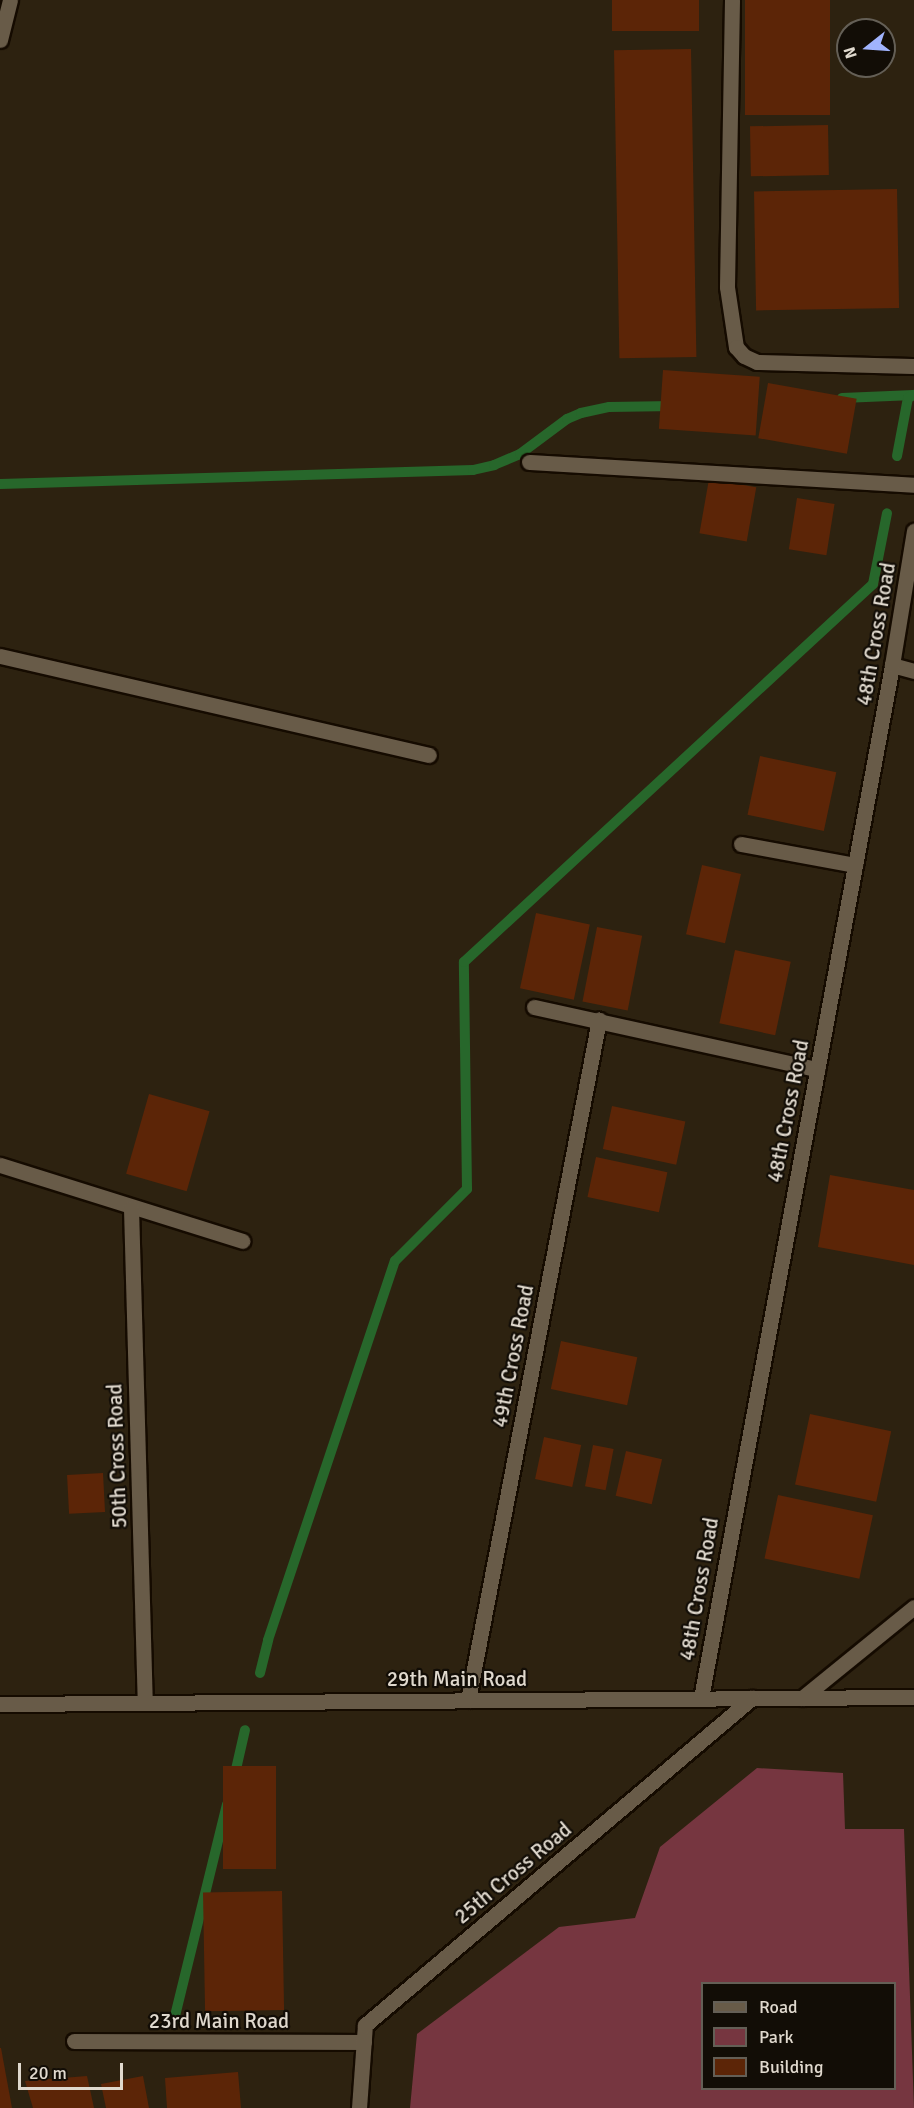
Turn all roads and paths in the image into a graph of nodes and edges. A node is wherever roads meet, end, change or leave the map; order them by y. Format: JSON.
{"nodes":[{"id":1,"x":10,"y":0,"type":"edge"},
{"id":2,"x":732,"y":0,"type":"edge"},
{"id":3,"x":0,"y":40,"type":"edge"},
{"id":4,"x":914,"y":366,"type":"edge"},
{"id":5,"x":529,"y":462,"type":"dead end"},
{"id":6,"x":914,"y":486,"type":"edge"},
{"id":7,"x":914,"y":531,"type":"edge"},
{"id":8,"x":0,"y":657,"type":"edge"},
{"id":9,"x":892,"y":665,"type":"junction"},
{"id":10,"x":914,"y":671,"type":"edge"},
{"id":11,"x":429,"y":756,"type":"dead end"},
{"id":12,"x":741,"y":843,"type":"dead end"},
{"id":13,"x":855,"y":865,"type":"junction"},
{"id":14,"x":534,"y":1007,"type":"dead end"},
{"id":15,"x":599,"y":1020,"type":"junction"},
{"id":16,"x":817,"y":1069,"type":"junction"},
{"id":17,"x":0,"y":1165,"type":"edge"},
{"id":18,"x":131,"y":1208,"type":"junction"},
{"id":19,"x":242,"y":1241,"type":"dead end"},
{"id":20,"x":914,"y":1607,"type":"edge"},
{"id":21,"x":914,"y":1697,"type":"edge"},
{"id":22,"x":700,"y":1698,"type":"junction"},
{"id":23,"x":752,"y":1698,"type":"junction"},
{"id":24,"x":802,"y":1698,"type":"junction"},
{"id":25,"x":468,"y":1700,"type":"junction"},
{"id":26,"x":145,"y":1703,"type":"junction"},
{"id":27,"x":0,"y":1704,"type":"edge"},
{"id":28,"x":74,"y":2041,"type":"dead end"},
{"id":29,"x":364,"y":2042,"type":"junction"},
{"id":30,"x":359,"y":2108,"type":"edge"}],
"edges":[{"from":1,"to":3,"type":"street"},
{"from":2,"to":4,"type":"street"},
{"from":5,"to":6,"type":"street"},
{"from":7,"to":9,"type":"street","name":"48th Cross Road"},
{"from":8,"to":11,"type":"street"},
{"from":9,"to":10,"type":"street"},
{"from":9,"to":13,"type":"street","name":"48th Cross Road"},
{"from":12,"to":13,"type":"street"},
{"from":13,"to":16,"type":"street","name":"48th Cross Road"},
{"from":14,"to":15,"type":"street"},
{"from":15,"to":16,"type":"street"},
{"from":15,"to":25,"type":"street","name":"49th Cross Road"},
{"from":16,"to":22,"type":"street","name":"48th Cross Road"},
{"from":17,"to":18,"type":"street"},
{"from":18,"to":19,"type":"street"},
{"from":18,"to":26,"type":"street","name":"50th Cross Road"},
{"from":20,"to":24,"type":"street"},
{"from":21,"to":24,"type":"street","name":"29th Main Road"},
{"from":22,"to":23,"type":"street","name":"29th Main Road"},
{"from":22,"to":25,"type":"street","name":"29th Main Road"},
{"from":23,"to":24,"type":"street","name":"29th Main Road"},
{"from":23,"to":29,"type":"street","name":"25th Cross Road"},
{"from":25,"to":26,"type":"street","name":"29th Main Road"},
{"from":26,"to":27,"type":"street","name":"29th Main Road"},
{"from":28,"to":29,"type":"street","name":"23rd Main Road"},
{"from":29,"to":30,"type":"street","name":"25th Cross Road"}]}
